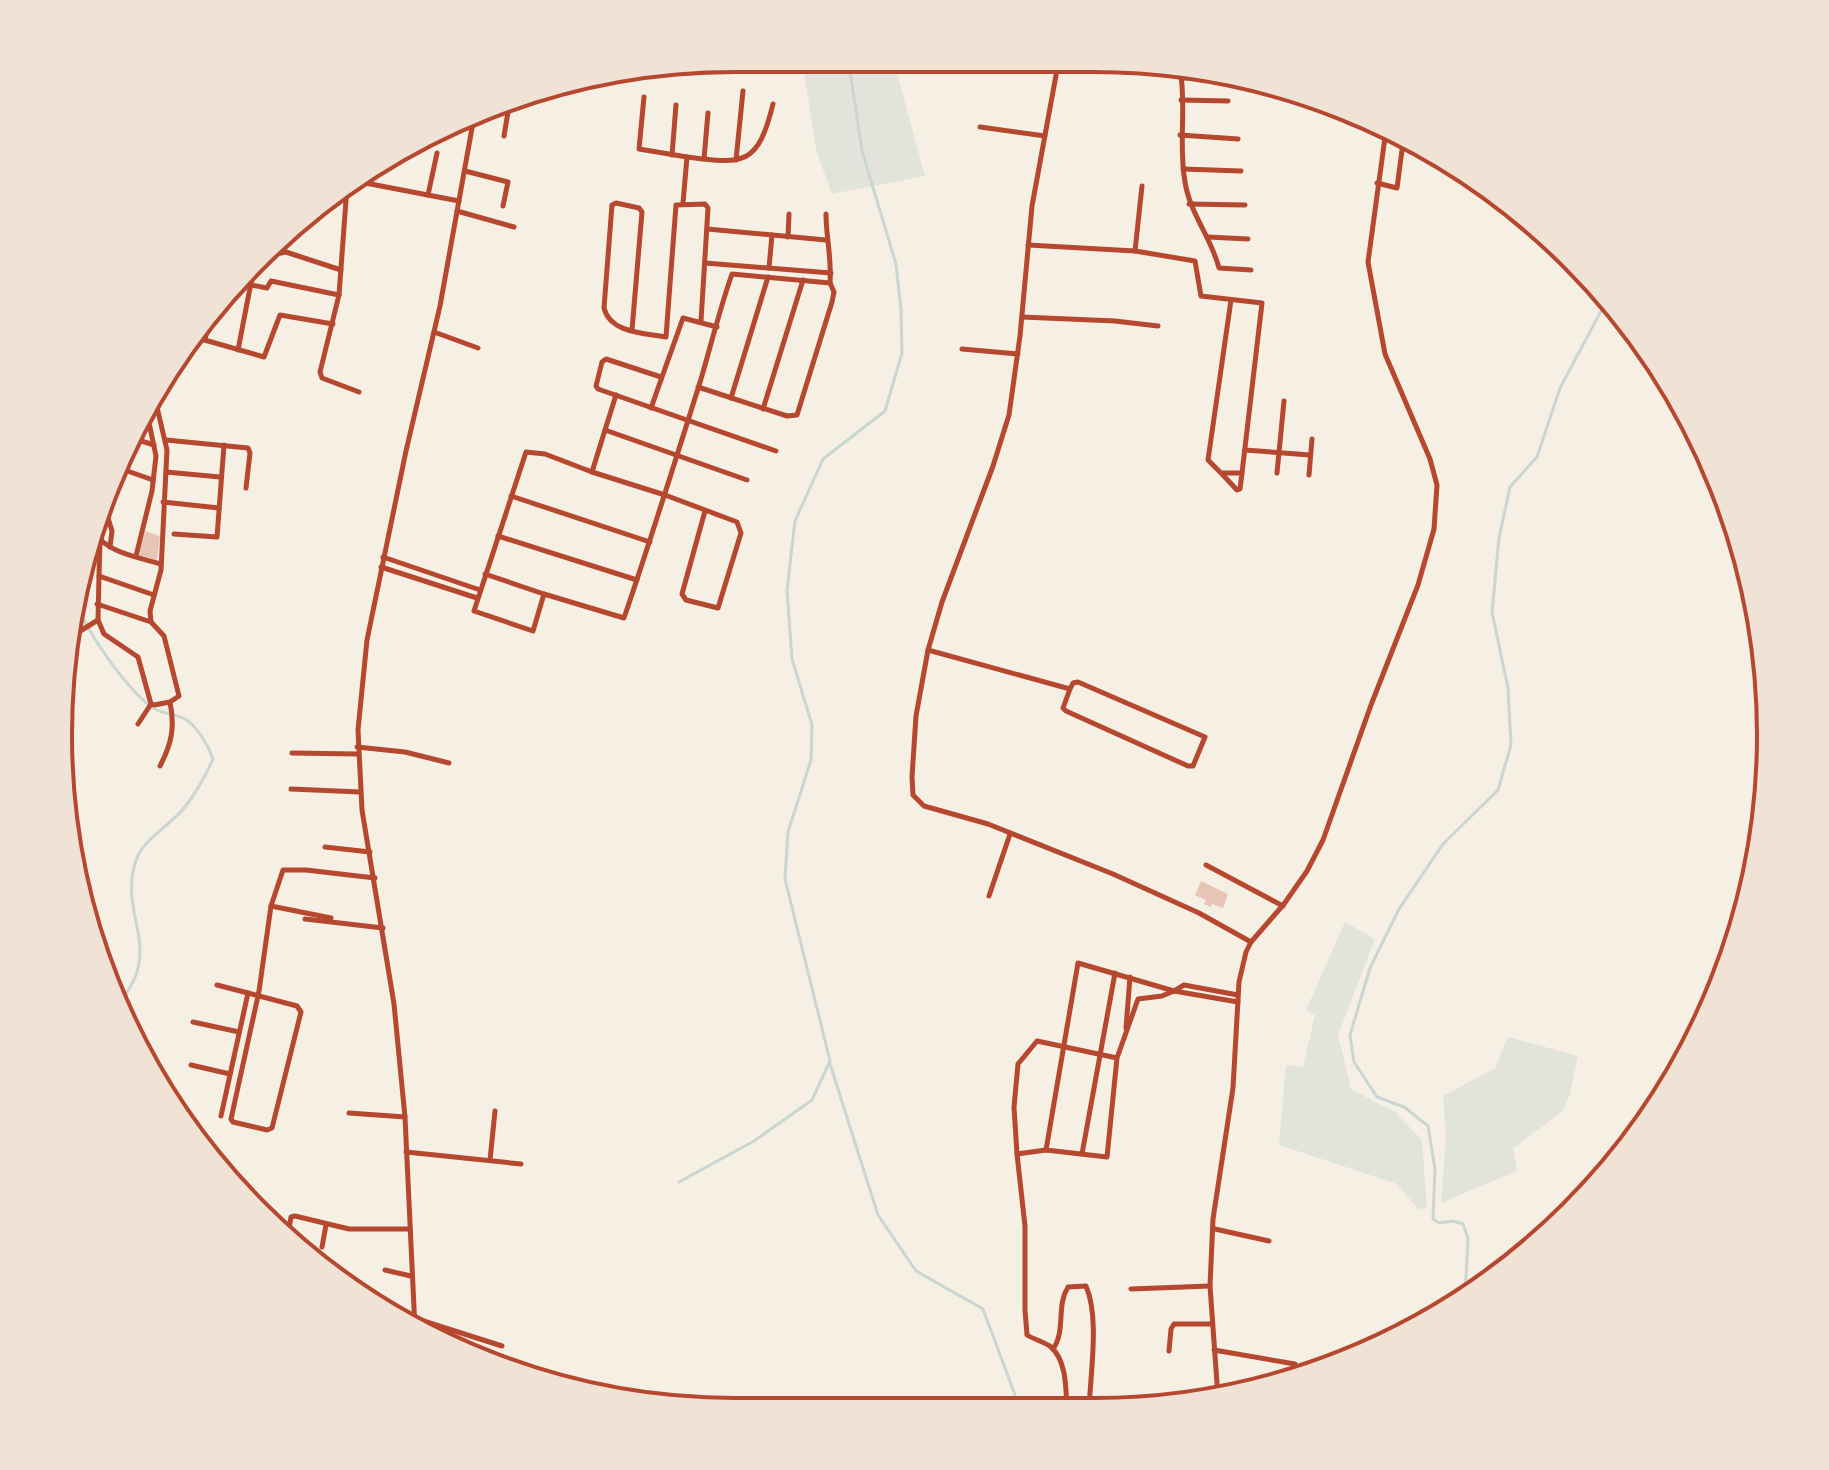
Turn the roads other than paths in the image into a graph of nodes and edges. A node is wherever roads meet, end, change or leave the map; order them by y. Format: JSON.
{"nodes":[{"id":1,"x":1057,"y":72,"type":"edge"},
{"id":2,"x":1181,"y":78,"type":"edge"},
{"id":3,"x":743,"y":91,"type":"dead end"},
{"id":4,"x":644,"y":97,"type":"dead end"},
{"id":5,"x":1181,"y":100,"type":"junction"},
{"id":6,"x":1228,"y":101,"type":"dead end"},
{"id":7,"x":773,"y":104,"type":"dead end"},
{"id":8,"x":676,"y":105,"type":"dead end"},
{"id":9,"x":505,"y":113,"type":"edge"},
{"id":10,"x":708,"y":113,"type":"dead end"},
{"id":11,"x":473,"y":126,"type":"edge"},
{"id":12,"x":980,"y":127,"type":"dead end"},
{"id":13,"x":1180,"y":135,"type":"junction"},
{"id":14,"x":504,"y":136,"type":"dead end"},
{"id":15,"x":1045,"y":136,"type":"junction"},
{"id":16,"x":1238,"y":139,"type":"dead end"},
{"id":17,"x":1384,"y":139,"type":"edge"},
{"id":18,"x":1402,"y":150,"type":"dead end"},
{"id":19,"x":437,"y":153,"type":"dead end"},
{"id":20,"x":672,"y":155,"type":"junction"},
{"id":21,"x":687,"y":157,"type":"junction"},
{"id":22,"x":704,"y":159,"type":"junction"},
{"id":23,"x":736,"y":160,"type":"junction"},
{"id":24,"x":1183,"y":169,"type":"junction"},
{"id":25,"x":465,"y":171,"type":"junction"},
{"id":26,"x":1241,"y":171,"type":"dead end"},
{"id":27,"x":368,"y":183,"type":"edge"},
{"id":28,"x":1377,"y":183,"type":"junction"},
{"id":29,"x":1142,"y":186,"type":"dead end"},
{"id":30,"x":428,"y":195,"type":"junction"},
{"id":31,"x":346,"y":198,"type":"edge"},
{"id":32,"x":459,"y":201,"type":"junction"},
{"id":33,"x":683,"y":203,"type":"junction"},
{"id":34,"x":1189,"y":204,"type":"junction"},
{"id":35,"x":1245,"y":205,"type":"dead end"},
{"id":36,"x":503,"y":206,"type":"dead end"},
{"id":37,"x":457,"y":211,"type":"junction"},
{"id":38,"x":789,"y":214,"type":"dead end"},
{"id":39,"x":826,"y":214,"type":"dead end"},
{"id":40,"x":514,"y":227,"type":"dead end"},
{"id":41,"x":707,"y":229,"type":"junction"},
{"id":42,"x":772,"y":235,"type":"junction"},
{"id":43,"x":788,"y":237,"type":"junction"},
{"id":44,"x":1208,"y":237,"type":"junction"},
{"id":45,"x":1248,"y":239,"type":"dead end"},
{"id":46,"x":826,"y":240,"type":"junction"},
{"id":47,"x":1028,"y":245,"type":"junction"},
{"id":48,"x":1135,"y":251,"type":"junction"},
{"id":49,"x":280,"y":253,"type":"edge"},
{"id":50,"x":705,"y":263,"type":"junction"},
{"id":51,"x":769,"y":268,"type":"junction"},
{"id":52,"x":341,"y":270,"type":"junction"},
{"id":53,"x":1251,"y":270,"type":"dead end"},
{"id":54,"x":831,"y":273,"type":"junction"},
{"id":55,"x":768,"y":277,"type":"junction"},
{"id":56,"x":803,"y":280,"type":"junction"},
{"id":57,"x":252,"y":282,"type":"edge"},
{"id":58,"x":830,"y":283,"type":"junction"},
{"id":59,"x":251,"y":285,"type":"junction"},
{"id":60,"x":339,"y":295,"type":"junction"},
{"id":61,"x":1231,"y":300,"type":"junction"},
{"id":62,"x":669,"y":317,"type":"junction"},
{"id":63,"x":1022,"y":317,"type":"junction"},
{"id":64,"x":683,"y":318,"type":"junction"},
{"id":65,"x":701,"y":321,"type":"junction"},
{"id":66,"x":333,"y":324,"type":"junction"},
{"id":67,"x":1158,"y":326,"type":"dead end"},
{"id":68,"x":717,"y":327,"type":"junction"},
{"id":69,"x":632,"y":330,"type":"junction"},
{"id":70,"x":434,"y":332,"type":"junction"},
{"id":71,"x":206,"y":336,"type":"edge"},
{"id":72,"x":666,"y":337,"type":"junction"},
{"id":73,"x":675,"y":339,"type":"junction"},
{"id":74,"x":205,"y":340,"type":"joint"},
{"id":75,"x":478,"y":348,"type":"dead end"},
{"id":76,"x":962,"y":349,"type":"dead end"},
{"id":77,"x":238,"y":350,"type":"junction"},
{"id":78,"x":1018,"y":354,"type":"junction"},
{"id":79,"x":661,"y":377,"type":"junction"},
{"id":80,"x":698,"y":387,"type":"junction"},
{"id":81,"x":359,"y":392,"type":"dead end"},
{"id":82,"x":616,"y":395,"type":"junction"},
{"id":83,"x":731,"y":398,"type":"junction"},
{"id":84,"x":1284,"y":401,"type":"dead end"},
{"id":85,"x":651,"y":408,"type":"junction"},
{"id":86,"x":158,"y":409,"type":"edge"},
{"id":87,"x":763,"y":409,"type":"junction"},
{"id":88,"x":688,"y":422,"type":"junction"},
{"id":89,"x":149,"y":424,"type":"edge"},
{"id":90,"x":605,"y":430,"type":"junction"},
{"id":91,"x":1312,"y":439,"type":"dead end"},
{"id":92,"x":166,"y":440,"type":"junction"},
{"id":93,"x":141,"y":441,"type":"edge"},
{"id":94,"x":154,"y":445,"type":"junction"},
{"id":95,"x":224,"y":445,"type":"junction"},
{"id":96,"x":1245,"y":450,"type":"junction"},
{"id":97,"x":776,"y":451,"type":"dead end"},
{"id":98,"x":1278,"y":453,"type":"junction"},
{"id":99,"x":1310,"y":455,"type":"junction"},
{"id":100,"x":677,"y":456,"type":"junction"},
{"id":101,"x":127,"y":471,"type":"edge"},
{"id":102,"x":166,"y":472,"type":"junction"},
{"id":103,"x":592,"y":472,"type":"junction"},
{"id":104,"x":1221,"y":473,"type":"junction"},
{"id":105,"x":1242,"y":473,"type":"junction"},
{"id":106,"x":1277,"y":473,"type":"dead end"},
{"id":107,"x":1309,"y":475,"type":"dead end"},
{"id":108,"x":221,"y":477,"type":"junction"},
{"id":109,"x":153,"y":480,"type":"junction"},
{"id":110,"x":747,"y":480,"type":"dead end"},
{"id":111,"x":246,"y":488,"type":"dead end"},
{"id":112,"x":665,"y":495,"type":"junction"},
{"id":113,"x":511,"y":496,"type":"junction"},
{"id":114,"x":163,"y":502,"type":"junction"},
{"id":115,"x":219,"y":508,"type":"junction"},
{"id":116,"x":705,"y":511,"type":"junction"},
{"id":117,"x":108,"y":519,"type":"edge"},
{"id":118,"x":174,"y":534,"type":"dead end"},
{"id":119,"x":498,"y":536,"type":"junction"},
{"id":120,"x":101,"y":542,"type":"edge"},
{"id":121,"x":650,"y":542,"type":"junction"},
{"id":122,"x":100,"y":546,"type":"edge"},
{"id":123,"x":110,"y":547,"type":"junction"},
{"id":124,"x":136,"y":556,"type":"junction"},
{"id":125,"x":383,"y":557,"type":"junction"},
{"id":126,"x":161,"y":564,"type":"junction"},
{"id":127,"x":381,"y":567,"type":"junction"},
{"id":128,"x":485,"y":574,"type":"junction"},
{"id":129,"x":99,"y":576,"type":"junction"},
{"id":130,"x":637,"y":580,"type":"junction"},
{"id":131,"x":480,"y":590,"type":"junction"},
{"id":132,"x":544,"y":594,"type":"junction"},
{"id":133,"x":154,"y":595,"type":"junction"},
{"id":134,"x":477,"y":598,"type":"junction"},
{"id":135,"x":97,"y":604,"type":"junction"},
{"id":136,"x":95,"y":622,"type":"junction"},
{"id":137,"x":151,"y":622,"type":"junction"},
{"id":138,"x":81,"y":631,"type":"edge"},
{"id":139,"x":928,"y":650,"type":"junction"},
{"id":140,"x":1070,"y":689,"type":"junction"},
{"id":141,"x":170,"y":702,"type":"junction"},
{"id":142,"x":151,"y":704,"type":"junction"},
{"id":143,"x":138,"y":724,"type":"dead end"},
{"id":144,"x":357,"y":747,"type":"junction"},
{"id":145,"x":292,"y":753,"type":"dead end"},
{"id":146,"x":357,"y":754,"type":"junction"},
{"id":147,"x":449,"y":763,"type":"dead end"},
{"id":148,"x":160,"y":766,"type":"dead end"},
{"id":149,"x":291,"y":789,"type":"dead end"},
{"id":150,"x":360,"y":792,"type":"junction"},
{"id":151,"x":1010,"y":834,"type":"junction"},
{"id":152,"x":325,"y":847,"type":"dead end"},
{"id":153,"x":370,"y":852,"type":"junction"},
{"id":154,"x":1206,"y":865,"type":"dead end"},
{"id":155,"x":375,"y":878,"type":"junction"},
{"id":156,"x":989,"y":896,"type":"dead end"},
{"id":157,"x":271,"y":906,"type":"junction"},
{"id":158,"x":1283,"y":906,"type":"junction"},
{"id":159,"x":331,"y":918,"type":"dead end"},
{"id":160,"x":305,"y":919,"type":"dead end"},
{"id":161,"x":383,"y":928,"type":"junction"},
{"id":162,"x":1251,"y":942,"type":"junction"},
{"id":163,"x":1115,"y":973,"type":"junction"},
{"id":164,"x":1130,"y":977,"type":"junction"},
{"id":165,"x":217,"y":985,"type":"dead end"},
{"id":166,"x":1174,"y":991,"type":"junction"},
{"id":167,"x":248,"y":993,"type":"junction"},
{"id":168,"x":258,"y":996,"type":"junction"},
{"id":169,"x":1238,"y":998,"type":"junction"},
{"id":170,"x":1138,"y":999,"type":"junction"},
{"id":171,"x":1126,"y":1005,"type":"junction"},
{"id":172,"x":193,"y":1022,"type":"dead end"},
{"id":173,"x":239,"y":1032,"type":"junction"},
{"id":174,"x":1126,"y":1035,"type":"junction"},
{"id":175,"x":1062,"y":1048,"type":"junction"},
{"id":176,"x":1100,"y":1054,"type":"junction"},
{"id":177,"x":1117,"y":1058,"type":"junction"},
{"id":178,"x":191,"y":1065,"type":"dead end"},
{"id":179,"x":230,"y":1074,"type":"junction"},
{"id":180,"x":495,"y":1111,"type":"dead end"},
{"id":181,"x":349,"y":1113,"type":"dead end"},
{"id":182,"x":221,"y":1116,"type":"dead end"},
{"id":183,"x":405,"y":1117,"type":"junction"},
{"id":184,"x":1046,"y":1150,"type":"junction"},
{"id":185,"x":406,"y":1152,"type":"junction"},
{"id":186,"x":1017,"y":1154,"type":"junction"},
{"id":187,"x":1082,"y":1154,"type":"junction"},
{"id":188,"x":490,"y":1160,"type":"junction"},
{"id":189,"x":521,"y":1164,"type":"dead end"},
{"id":190,"x":326,"y":1225,"type":"junction"},
{"id":191,"x":290,"y":1226,"type":"edge"},
{"id":192,"x":410,"y":1229,"type":"junction"},
{"id":193,"x":1215,"y":1229,"type":"junction"},
{"id":194,"x":1269,"y":1241,"type":"dead end"},
{"id":195,"x":322,"y":1247,"type":"dead end"},
{"id":196,"x":385,"y":1270,"type":"dead end"},
{"id":197,"x":411,"y":1276,"type":"junction"},
{"id":198,"x":1210,"y":1286,"type":"junction"},
{"id":199,"x":1131,"y":1289,"type":"dead end"},
{"id":200,"x":414,"y":1315,"type":"edge"},
{"id":201,"x":428,"y":1322,"type":"edge"},
{"id":202,"x":1212,"y":1324,"type":"junction"},
{"id":203,"x":502,"y":1346,"type":"dead end"},
{"id":204,"x":1053,"y":1349,"type":"junction"},
{"id":205,"x":1214,"y":1350,"type":"junction"},
{"id":206,"x":1169,"y":1351,"type":"dead end"},
{"id":207,"x":1295,"y":1364,"type":"dead end"},
{"id":208,"x":1217,"y":1386,"type":"edge"},
{"id":209,"x":1066,"y":1398,"type":"edge"},
{"id":210,"x":1090,"y":1398,"type":"edge"}],
"edges":[{"from":1,"to":15,"type":"street"},
{"from":2,"to":5,"type":"street"},
{"from":3,"to":23,"type":"street"},
{"from":4,"to":20,"type":"street"},
{"from":5,"to":6,"type":"street"},
{"from":5,"to":13,"type":"street"},
{"from":7,"to":23,"type":"street"},
{"from":8,"to":20,"type":"street"},
{"from":9,"to":14,"type":"street"},
{"from":10,"to":22,"type":"street"},
{"from":11,"to":25,"type":"street"},
{"from":12,"to":15,"type":"street"},
{"from":13,"to":16,"type":"street"},
{"from":13,"to":24,"type":"street"},
{"from":15,"to":47,"type":"street"},
{"from":17,"to":28,"type":"street"},
{"from":18,"to":28,"type":"street"},
{"from":19,"to":30,"type":"street"},
{"from":20,"to":21,"type":"street"},
{"from":21,"to":22,"type":"street"},
{"from":21,"to":33,"type":"street"},
{"from":22,"to":23,"type":"street"},
{"from":24,"to":26,"type":"street"},
{"from":24,"to":34,"type":"street"},
{"from":25,"to":32,"type":"street"},
{"from":25,"to":36,"type":"street"},
{"from":27,"to":30,"type":"street"},
{"from":28,"to":158,"type":"street"},
{"from":29,"to":48,"type":"street"},
{"from":30,"to":32,"type":"street"},
{"from":31,"to":52,"type":"street"},
{"from":32,"to":37,"type":"street"},
{"from":33,"to":41,"type":"street"},
{"from":33,"to":62,"type":"street"},
{"from":34,"to":35,"type":"street"},
{"from":34,"to":44,"type":"street"},
{"from":37,"to":40,"type":"street"},
{"from":37,"to":70,"type":"street"},
{"from":38,"to":43,"type":"street"},
{"from":39,"to":46,"type":"street"},
{"from":41,"to":42,"type":"street"},
{"from":41,"to":50,"type":"street"},
{"from":42,"to":43,"type":"street"},
{"from":42,"to":51,"type":"street"},
{"from":43,"to":46,"type":"street"},
{"from":44,"to":45,"type":"street"},
{"from":44,"to":53,"type":"street"},
{"from":46,"to":54,"type":"street"},
{"from":47,"to":48,"type":"street"},
{"from":47,"to":63,"type":"street"},
{"from":48,"to":61,"type":"street"},
{"from":49,"to":52,"type":"street"},
{"from":50,"to":51,"type":"street"},
{"from":50,"to":65,"type":"street"},
{"from":51,"to":54,"type":"street"},
{"from":52,"to":60,"type":"street"},
{"from":54,"to":58,"type":"street"},
{"from":55,"to":56,"type":"street"},
{"from":55,"to":68,"type":"street"},
{"from":55,"to":83,"type":"street"},
{"from":56,"to":58,"type":"street"},
{"from":56,"to":87,"type":"street"},
{"from":57,"to":59,"type":"street"},
{"from":58,"to":87,"type":"street"},
{"from":59,"to":60,"type":"street"},
{"from":59,"to":77,"type":"street"},
{"from":60,"to":66,"type":"street"},
{"from":61,"to":96,"type":"street"},
{"from":61,"to":104,"type":"street"},
{"from":62,"to":64,"type":"street"},
{"from":62,"to":72,"type":"street"},
{"from":63,"to":67,"type":"street"},
{"from":63,"to":78,"type":"street"},
{"from":64,"to":65,"type":"street"},
{"from":64,"to":73,"type":"street"},
{"from":65,"to":68,"type":"street"},
{"from":66,"to":77,"type":"street"},
{"from":66,"to":81,"type":"street"},
{"from":68,"to":80,"type":"street"},
{"from":69,"to":69,"type":"street"},
{"from":69,"to":72,"type":"street"},
{"from":70,"to":75,"type":"street"},
{"from":70,"to":125,"type":"street"},
{"from":71,"to":74,"type":"street"},
{"from":72,"to":73,"type":"street"},
{"from":73,"to":79,"type":"street"},
{"from":74,"to":77,"type":"street"},
{"from":76,"to":78,"type":"street"},
{"from":78,"to":139,"type":"street"},
{"from":79,"to":82,"type":"street"},
{"from":79,"to":85,"type":"street"},
{"from":80,"to":83,"type":"street"},
{"from":80,"to":88,"type":"street"},
{"from":82,"to":85,"type":"street"},
{"from":82,"to":90,"type":"street"},
{"from":83,"to":87,"type":"street"},
{"from":84,"to":98,"type":"street"},
{"from":85,"to":88,"type":"street"},
{"from":86,"to":92,"type":"street"},
{"from":88,"to":97,"type":"street"},
{"from":88,"to":100,"type":"street"},
{"from":89,"to":94,"type":"street"},
{"from":90,"to":100,"type":"street"},
{"from":90,"to":103,"type":"street"},
{"from":91,"to":99,"type":"street"},
{"from":92,"to":95,"type":"street"},
{"from":92,"to":102,"type":"street"},
{"from":93,"to":94,"type":"street"},
{"from":94,"to":109,"type":"street"},
{"from":95,"to":108,"type":"street"},
{"from":95,"to":111,"type":"street"},
{"from":96,"to":98,"type":"street"},
{"from":96,"to":105,"type":"street"},
{"from":98,"to":99,"type":"street"},
{"from":98,"to":106,"type":"street"},
{"from":99,"to":107,"type":"street"},
{"from":100,"to":110,"type":"street"},
{"from":100,"to":112,"type":"street"},
{"from":101,"to":109,"type":"street"},
{"from":102,"to":108,"type":"street"},
{"from":102,"to":114,"type":"street"},
{"from":103,"to":112,"type":"street"},
{"from":103,"to":113,"type":"street"},
{"from":104,"to":105,"type":"street"},
{"from":104,"to":105,"type":"street"},
{"from":108,"to":115,"type":"street"},
{"from":109,"to":124,"type":"street"},
{"from":112,"to":116,"type":"street"},
{"from":112,"to":121,"type":"street"},
{"from":113,"to":119,"type":"street"},
{"from":113,"to":121,"type":"street"},
{"from":114,"to":115,"type":"street"},
{"from":114,"to":126,"type":"street"},
{"from":115,"to":118,"type":"street"},
{"from":116,"to":116,"type":"street"},
{"from":117,"to":123,"type":"street"},
{"from":119,"to":128,"type":"street"},
{"from":119,"to":130,"type":"street"},
{"from":120,"to":123,"type":"street"},
{"from":121,"to":130,"type":"street"},
{"from":122,"to":129,"type":"street"},
{"from":123,"to":124,"type":"street"},
{"from":124,"to":126,"type":"street"},
{"from":125,"to":127,"type":"street"},
{"from":125,"to":131,"type":"street"},
{"from":126,"to":133,"type":"street"},
{"from":127,"to":134,"type":"street"},
{"from":127,"to":144,"type":"street"},
{"from":128,"to":131,"type":"street"},
{"from":128,"to":132,"type":"street"},
{"from":129,"to":133,"type":"street"},
{"from":129,"to":135,"type":"street"},
{"from":130,"to":132,"type":"street"},
{"from":131,"to":134,"type":"street"},
{"from":132,"to":134,"type":"street"},
{"from":133,"to":137,"type":"street"},
{"from":135,"to":136,"type":"street"},
{"from":135,"to":137,"type":"street"},
{"from":136,"to":138,"type":"street"},
{"from":136,"to":142,"type":"street"},
{"from":137,"to":141,"type":"street"},
{"from":139,"to":140,"type":"street"},
{"from":139,"to":151,"type":"street"},
{"from":140,"to":140,"type":"street"},
{"from":141,"to":142,"type":"street"},
{"from":141,"to":148,"type":"street"},
{"from":142,"to":143,"type":"street"},
{"from":144,"to":146,"type":"street"},
{"from":144,"to":147,"type":"street"},
{"from":145,"to":146,"type":"street"},
{"from":146,"to":150,"type":"street"},
{"from":149,"to":150,"type":"street"},
{"from":150,"to":153,"type":"street"},
{"from":151,"to":156,"type":"street"},
{"from":151,"to":162,"type":"street"},
{"from":152,"to":153,"type":"street"},
{"from":153,"to":155,"type":"street"},
{"from":154,"to":158,"type":"street"},
{"from":155,"to":157,"type":"street"},
{"from":155,"to":161,"type":"street"},
{"from":157,"to":159,"type":"street"},
{"from":157,"to":168,"type":"street"},
{"from":158,"to":162,"type":"street"},
{"from":160,"to":161,"type":"street"},
{"from":161,"to":183,"type":"street"},
{"from":162,"to":169,"type":"street"},
{"from":163,"to":164,"type":"street"},
{"from":163,"to":175,"type":"street"},
{"from":163,"to":176,"type":"street"},
{"from":164,"to":166,"type":"street"},
{"from":164,"to":171,"type":"street"},
{"from":165,"to":167,"type":"street"},
{"from":166,"to":169,"type":"street"},
{"from":166,"to":170,"type":"street"},
{"from":167,"to":168,"type":"street"},
{"from":167,"to":173,"type":"street"},
{"from":168,"to":168,"type":"street"},
{"from":169,"to":193,"type":"street"},
{"from":170,"to":171,"type":"street"},
{"from":170,"to":174,"type":"street"},
{"from":171,"to":174,"type":"street"},
{"from":172,"to":173,"type":"street"},
{"from":173,"to":179,"type":"street"},
{"from":174,"to":177,"type":"street"},
{"from":175,"to":176,"type":"street"},
{"from":175,"to":184,"type":"street"},
{"from":175,"to":186,"type":"street"},
{"from":176,"to":177,"type":"street"},
{"from":176,"to":187,"type":"street"},
{"from":177,"to":187,"type":"street"},
{"from":178,"to":179,"type":"street"},
{"from":179,"to":182,"type":"street"},
{"from":180,"to":188,"type":"street"},
{"from":181,"to":183,"type":"street"},
{"from":183,"to":185,"type":"street"},
{"from":184,"to":186,"type":"street"},
{"from":184,"to":187,"type":"street"},
{"from":185,"to":188,"type":"street"},
{"from":185,"to":192,"type":"street"},
{"from":186,"to":204,"type":"street"},
{"from":188,"to":189,"type":"street"},
{"from":190,"to":191,"type":"street"},
{"from":190,"to":192,"type":"street"},
{"from":190,"to":195,"type":"street"},
{"from":192,"to":197,"type":"street"},
{"from":193,"to":194,"type":"street"},
{"from":193,"to":198,"type":"street"},
{"from":196,"to":197,"type":"street"},
{"from":197,"to":200,"type":"street"},
{"from":198,"to":199,"type":"street"},
{"from":198,"to":202,"type":"street"},
{"from":201,"to":203,"type":"street"},
{"from":202,"to":205,"type":"street"},
{"from":202,"to":206,"type":"street"},
{"from":204,"to":209,"type":"street"},
{"from":204,"to":210,"type":"street"},
{"from":205,"to":207,"type":"street"},
{"from":205,"to":208,"type":"street"}]}
